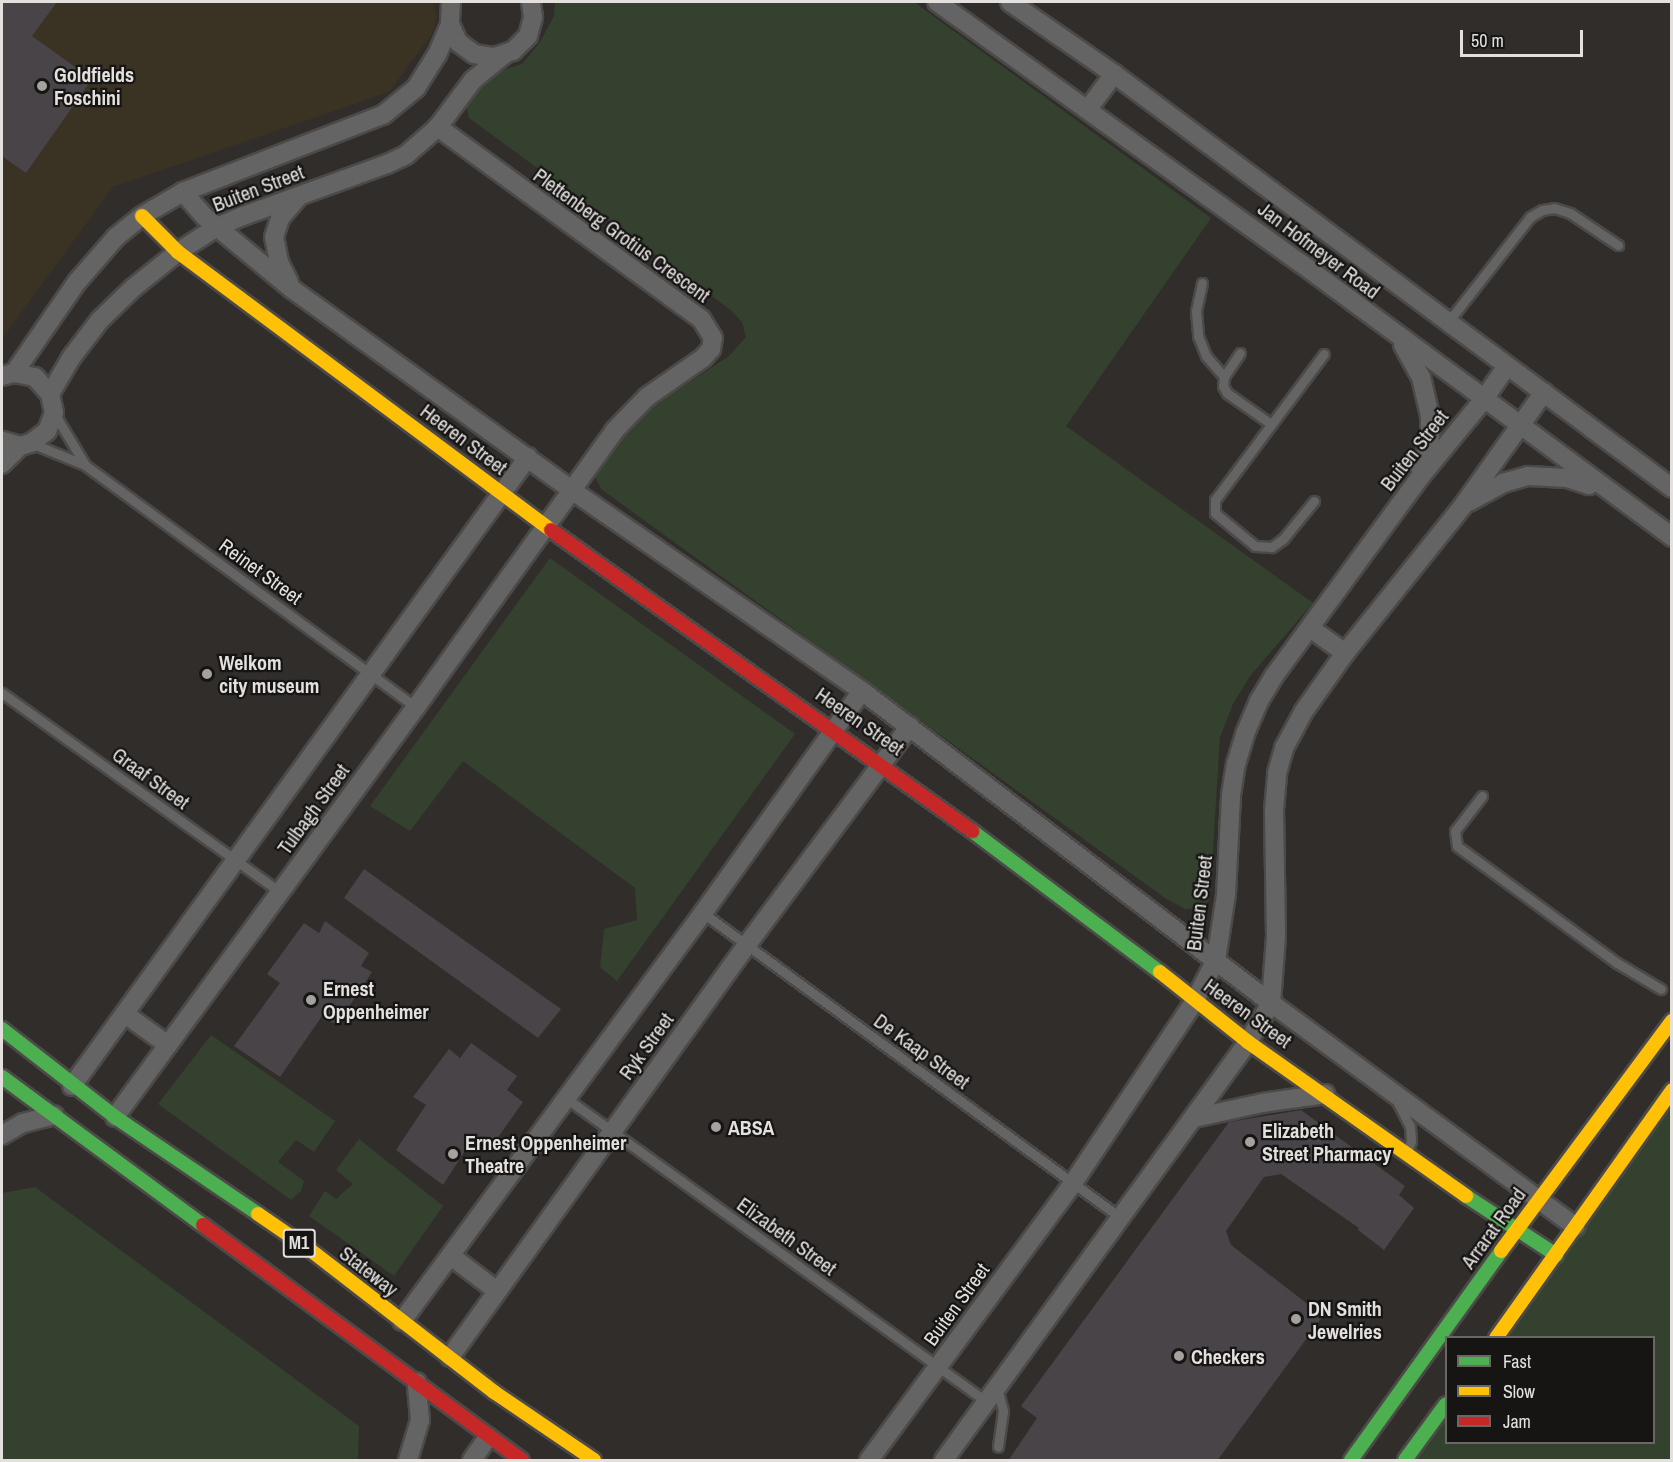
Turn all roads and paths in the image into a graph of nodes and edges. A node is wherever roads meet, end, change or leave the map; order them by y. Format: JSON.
{"nodes":[{"id":1,"x":451,"y":2,"type":"edge"},
{"id":2,"x":937,"y":2,"type":"edge"},
{"id":3,"x":1010,"y":2,"type":"edge"},
{"id":4,"x":534,"y":7,"type":"edge"},
{"id":5,"x":450,"y":24,"type":"junction"},
{"id":6,"x":504,"y":55,"type":"junction"},
{"id":7,"x":1114,"y":74,"type":"junction"},
{"id":8,"x":1088,"y":110,"type":"junction"},
{"id":9,"x":438,"y":128,"type":"junction"},
{"id":10,"x":183,"y":192,"type":"junction"},
{"id":11,"x":299,"y":195,"type":"junction"},
{"id":12,"x":142,"y":216,"type":"junction"},
{"id":13,"x":217,"y":227,"type":"junction"},
{"id":14,"x":1618,"y":245,"type":"dead end"},
{"id":15,"x":178,"y":252,"type":"junction"},
{"id":16,"x":1202,"y":283,"type":"dead end"},
{"id":17,"x":292,"y":289,"type":"junction"},
{"id":18,"x":1448,"y":322,"type":"junction"},
{"id":19,"x":1399,"y":338,"type":"junction"},
{"id":20,"x":1240,"y":353,"type":"dead end"},
{"id":21,"x":1324,"y":354,"type":"dead end"},
{"id":22,"x":1507,"y":366,"type":"junction"},
{"id":23,"x":8,"y":374,"type":"edge"},
{"id":24,"x":1224,"y":377,"type":"junction"},
{"id":25,"x":1544,"y":392,"type":"junction"},
{"id":26,"x":51,"y":394,"type":"junction"},
{"id":27,"x":1484,"y":399,"type":"junction"},
{"id":28,"x":54,"y":413,"type":"junction"},
{"id":29,"x":1271,"y":424,"type":"junction"},
{"id":30,"x":1519,"y":425,"type":"junction"},
{"id":31,"x":2,"y":441,"type":"edge"},
{"id":32,"x":26,"y":444,"type":"junction"},
{"id":33,"x":528,"y":457,"type":"junction"},
{"id":34,"x":2,"y":464,"type":"edge"},
{"id":35,"x":85,"y":465,"type":"junction"},
{"id":36,"x":1420,"y":477,"type":"junction"},
{"id":37,"x":1671,"y":488,"type":"edge"},
{"id":38,"x":573,"y":491,"type":"junction"},
{"id":39,"x":1609,"y":493,"type":"junction"},
{"id":40,"x":502,"y":495,"type":"junction"},
{"id":41,"x":1314,"y":501,"type":"dead end"},
{"id":42,"x":1462,"y":507,"type":"junction"},
{"id":43,"x":546,"y":527,"type":"junction"},
{"id":44,"x":1671,"y":537,"type":"edge"},
{"id":45,"x":1310,"y":628,"type":"junction"},
{"id":46,"x":1345,"y":653,"type":"junction"},
{"id":47,"x":371,"y":676,"type":"junction"},
{"id":48,"x":862,"y":691,"type":"junction"},
{"id":49,"x":2,"y":693,"type":"edge"},
{"id":50,"x":416,"y":707,"type":"junction"},
{"id":51,"x":910,"y":726,"type":"junction"},
{"id":52,"x":834,"y":730,"type":"junction"},
{"id":53,"x":882,"y":764,"type":"junction"},
{"id":54,"x":1482,"y":796,"type":"dead end"},
{"id":55,"x":236,"y":861,"type":"junction"},
{"id":56,"x":280,"y":892,"type":"junction"},
{"id":57,"x":702,"y":914,"type":"junction"},
{"id":58,"x":746,"y":946,"type":"junction"},
{"id":59,"x":1216,"y":960,"type":"junction"},
{"id":60,"x":1661,"y":988,"type":"dead end"},
{"id":61,"x":1194,"y":1002,"type":"junction"},
{"id":62,"x":1271,"y":1003,"type":"junction"},
{"id":63,"x":125,"y":1014,"type":"junction"},
{"id":64,"x":1671,"y":1024,"type":"edge"},
{"id":65,"x":2,"y":1029,"type":"edge"},
{"id":66,"x":1248,"y":1042,"type":"junction"},
{"id":67,"x":168,"y":1045,"type":"junction"},
{"id":68,"x":2,"y":1077,"type":"edge"},
{"id":69,"x":72,"y":1086,"type":"junction"},
{"id":70,"x":1671,"y":1090,"type":"edge"},
{"id":71,"x":1391,"y":1091,"type":"junction"},
{"id":72,"x":1325,"y":1094,"type":"junction"},
{"id":73,"x":566,"y":1098,"type":"junction"},
{"id":74,"x":54,"y":1115,"type":"junction"},
{"id":75,"x":115,"y":1118,"type":"junction"},
{"id":76,"x":1194,"y":1118,"type":"junction"},
{"id":77,"x":613,"y":1131,"type":"junction"},
{"id":78,"x":2,"y":1135,"type":"edge"},
{"id":79,"x":1406,"y":1154,"type":"junction"},
{"id":80,"x":1073,"y":1183,"type":"junction"},
{"id":81,"x":210,"y":1195,"type":"junction"},
{"id":82,"x":1537,"y":1200,"type":"junction"},
{"id":83,"x":191,"y":1218,"type":"junction"},
{"id":84,"x":1121,"y":1218,"type":"junction"},
{"id":85,"x":1576,"y":1227,"type":"junction"},
{"id":86,"x":1515,"y":1230,"type":"junction"},
{"id":87,"x":1556,"y":1255,"type":"junction"},
{"id":88,"x":452,"y":1256,"type":"junction"},
{"id":89,"x":497,"y":1291,"type":"junction"},
{"id":90,"x":402,"y":1321,"type":"junction"},
{"id":91,"x":1497,"y":1336,"type":"edge"},
{"id":92,"x":450,"y":1357,"type":"junction"},
{"id":93,"x":938,"y":1367,"type":"junction"},
{"id":94,"x":417,"y":1382,"type":"junction"},
{"id":95,"x":494,"y":1392,"type":"junction"},
{"id":96,"x":992,"y":1395,"type":"junction"},
{"id":97,"x":1445,"y":1405,"type":"edge"},
{"id":98,"x":493,"y":1426,"type":"junction"},
{"id":99,"x":998,"y":1447,"type":"dead end"},
{"id":100,"x":408,"y":1461,"type":"edge"},
{"id":101,"x":472,"y":1461,"type":"edge"},
{"id":102,"x":522,"y":1461,"type":"edge"},
{"id":103,"x":594,"y":1461,"type":"edge"},
{"id":104,"x":869,"y":1461,"type":"edge"},
{"id":105,"x":944,"y":1461,"type":"edge"},
{"id":106,"x":1351,"y":1461,"type":"edge"},
{"id":107,"x":1404,"y":1461,"type":"edge"}],
"edges":[{"from":1,"to":5,"type":"street"},
{"from":2,"to":8,"type":"street","name":"Jan Hofmeyer Road"},
{"from":3,"to":7,"type":"street","name":"Jan Hofmeyer Road"},
{"from":4,"to":6,"type":"street","name":"Buiten Street"},
{"from":5,"to":6,"type":"street"},
{"from":5,"to":10,"type":"street","name":"Buiten Street"},
{"from":6,"to":9,"type":"street","name":"Buiten Street"},
{"from":7,"to":8,"type":"street"},
{"from":7,"to":18,"type":"street","name":"Jan Hofmeyer Road"},
{"from":8,"to":19,"type":"street","name":"Jan Hofmeyer Road"},
{"from":9,"to":11,"type":"street","name":"Buiten Street"},
{"from":9,"to":38,"type":"street","name":"Plettenberg Grotius Crescent"},
{"from":10,"to":12,"type":"street","name":"Buiten Street"},
{"from":10,"to":13,"type":"street","name":"Heeren Street"},
{"from":11,"to":13,"type":"street","name":"Buiten Street"},
{"from":11,"to":17,"type":"street"},
{"from":12,"to":15,"type":"street","name":"Heeren Street"},
{"from":12,"to":23,"type":"street","name":"Buiten Street"},
{"from":13,"to":15,"type":"street","name":"Buiten Street"},
{"from":13,"to":17,"type":"street","name":"Heeren Street"},
{"from":14,"to":18,"type":"lane"},
{"from":15,"to":26,"type":"street","name":"Buiten Street"},
{"from":15,"to":40,"type":"street","name":"Heeren Street"},
{"from":16,"to":24,"type":"lane"},
{"from":17,"to":33,"type":"street","name":"Heeren Street"},
{"from":18,"to":22,"type":"street","name":"Jan Hofmeyer Road"},
{"from":19,"to":27,"type":"street","name":"Jan Hofmeyer Road"},
{"from":19,"to":36,"type":"street"},
{"from":20,"to":24,"type":"lane"},
{"from":21,"to":29,"type":"lane"},
{"from":22,"to":25,"type":"street","name":"Jan Hofmeyer Road"},
{"from":22,"to":27,"type":"street","name":"Buiten Street"},
{"from":23,"to":26,"type":"street"},
{"from":24,"to":29,"type":"lane"},
{"from":25,"to":30,"type":"street"},
{"from":25,"to":37,"type":"street","name":"Jan Hofmeyer Road"},
{"from":26,"to":28,"type":"street"},
{"from":27,"to":30,"type":"street","name":"Jan Hofmeyer Road"},
{"from":27,"to":36,"type":"street","name":"Buiten Street"},
{"from":28,"to":32,"type":"street"},
{"from":28,"to":35,"type":"lane","name":"Reinet Street"},
{"from":29,"to":41,"type":"lane"},
{"from":30,"to":39,"type":"street","name":"Jan Hofmeyer Road"},
{"from":30,"to":42,"type":"street"},
{"from":31,"to":32,"type":"street"},
{"from":32,"to":34,"type":"street"},
{"from":32,"to":35,"type":"lane","name":"Reinet Street"},
{"from":33,"to":38,"type":"street","name":"Heeren Street"},
{"from":33,"to":40,"type":"street","name":"Tulbagh Street"},
{"from":35,"to":47,"type":"lane","name":"Reinet Street"},
{"from":36,"to":45,"type":"street","name":"Buiten Street"},
{"from":38,"to":43,"type":"street","name":"Plettenberg Grotius Crescent"},
{"from":38,"to":48,"type":"street","name":"Heeren Street"},
{"from":39,"to":42,"type":"street"},
{"from":39,"to":44,"type":"street","name":"Jan Hofmeyer Road"},
{"from":40,"to":43,"type":"street","name":"Heeren Street"},
{"from":40,"to":47,"type":"street","name":"Tulbagh Street"},
{"from":42,"to":46,"type":"street"},
{"from":43,"to":50,"type":"street","name":"Tulbagh Street"},
{"from":43,"to":52,"type":"street","name":"Heeren Street"},
{"from":45,"to":46,"type":"street"},
{"from":45,"to":59,"type":"street","name":"Buiten Street"},
{"from":46,"to":62,"type":"street"},
{"from":47,"to":50,"type":"lane","name":"Reinet Street"},
{"from":47,"to":55,"type":"street","name":"Tulbagh Street"},
{"from":48,"to":51,"type":"street","name":"Heeren Street"},
{"from":48,"to":52,"type":"street","name":"Ryk Street"},
{"from":49,"to":55,"type":"lane","name":"Graaf Street"},
{"from":50,"to":56,"type":"street","name":"Tulbagh Street"},
{"from":51,"to":53,"type":"street","name":"Ryk Street"},
{"from":51,"to":59,"type":"street","name":"Heeren Street"},
{"from":52,"to":53,"type":"street","name":"Heeren Street"},
{"from":52,"to":57,"type":"street","name":"Ryk Street"},
{"from":53,"to":58,"type":"street","name":"Ryk Street"},
{"from":53,"to":61,"type":"street","name":"Heeren Street"},
{"from":54,"to":60,"type":"lane"},
{"from":55,"to":56,"type":"lane","name":"Graaf Street"},
{"from":55,"to":63,"type":"street","name":"Tulbagh Street"},
{"from":56,"to":67,"type":"street","name":"Tulbagh Street"},
{"from":57,"to":58,"type":"lane","name":"De Kaap Street"},
{"from":57,"to":73,"type":"street","name":"Ryk Street"},
{"from":58,"to":77,"type":"street","name":"Ryk Street"},
{"from":58,"to":80,"type":"lane","name":"De Kaap Street"},
{"from":59,"to":61,"type":"street","name":"Buiten Street"},
{"from":59,"to":62,"type":"street","name":"Heeren Street"},
{"from":61,"to":66,"type":"street","name":"Heeren Street"},
{"from":61,"to":80,"type":"street","name":"Buiten Street"},
{"from":62,"to":66,"type":"street"},
{"from":62,"to":71,"type":"street","name":"Heeren Street"},
{"from":63,"to":67,"type":"street"},
{"from":63,"to":69,"type":"street","name":"Tulbagh Street"},
{"from":64,"to":82,"type":"street","name":"Arrarat Road"},
{"from":65,"to":69,"type":"street","name":"Stateway","number":"M1"},
{"from":66,"to":72,"type":"street","name":"Heeren Street"},
{"from":66,"to":76,"type":"street"},
{"from":67,"to":75,"type":"street","name":"Tulbagh Street"},
{"from":68,"to":74,"type":"street","number":"M1"},
{"from":69,"to":75,"type":"street","name":"Stateway","number":"M1"},
{"from":70,"to":85,"type":"street"},
{"from":71,"to":79,"type":"lane"},
{"from":71,"to":82,"type":"street","name":"Heeren Street"},
{"from":72,"to":76,"type":"street"},
{"from":72,"to":79,"type":"street","name":"Heeren Street"},
{"from":73,"to":77,"type":"lane","name":"Elizabeth Street"},
{"from":73,"to":88,"type":"street","name":"Ryk Street"},
{"from":74,"to":78,"type":"street"},
{"from":74,"to":83,"type":"street","number":"M1"},
{"from":75,"to":81,"type":"street","name":"Stateway","number":"M1"},
{"from":76,"to":84,"type":"street"},
{"from":77,"to":89,"type":"street","name":"Ryk Street"},
{"from":77,"to":93,"type":"lane","name":"Elizabeth Street"},
{"from":79,"to":86,"type":"street","name":"Heeren Street"},
{"from":80,"to":84,"type":"lane","name":"De Kaap Street"},
{"from":80,"to":93,"type":"street","name":"Buiten Street"},
{"from":81,"to":83,"type":"street"},
{"from":81,"to":90,"type":"street","name":"Stateway","number":"M1"},
{"from":82,"to":85,"type":"street","name":"Heeren Street"},
{"from":82,"to":86,"type":"street","name":"Arrarat Road"},
{"from":83,"to":94,"type":"street","number":"M1"},
{"from":84,"to":96,"type":"street"},
{"from":85,"to":87,"type":"street"},
{"from":86,"to":87,"type":"street","name":"Heeren Street"},
{"from":86,"to":106,"type":"street","name":"Arrarat Road"},
{"from":87,"to":91,"type":"street"},
{"from":88,"to":89,"type":"street"},
{"from":88,"to":90,"type":"street","name":"Ryk Street"},
{"from":89,"to":92,"type":"street","name":"Ryk Street"},
{"from":90,"to":92,"type":"street","name":"Stateway","number":"M1"},
{"from":92,"to":95,"type":"street","name":"Stateway","number":"M1"},
{"from":93,"to":96,"type":"lane","name":"Elizabeth Street"},
{"from":93,"to":104,"type":"street","name":"Buiten Street"},
{"from":94,"to":98,"type":"street","number":"M1"},
{"from":94,"to":100,"type":"street"},
{"from":95,"to":98,"type":"street"},
{"from":95,"to":103,"type":"street","name":"Stateway","number":"M1"},
{"from":96,"to":99,"type":"lane"},
{"from":96,"to":105,"type":"street"},
{"from":97,"to":107,"type":"street"},
{"from":98,"to":101,"type":"street"},
{"from":98,"to":102,"type":"street","number":"M1"}]}
